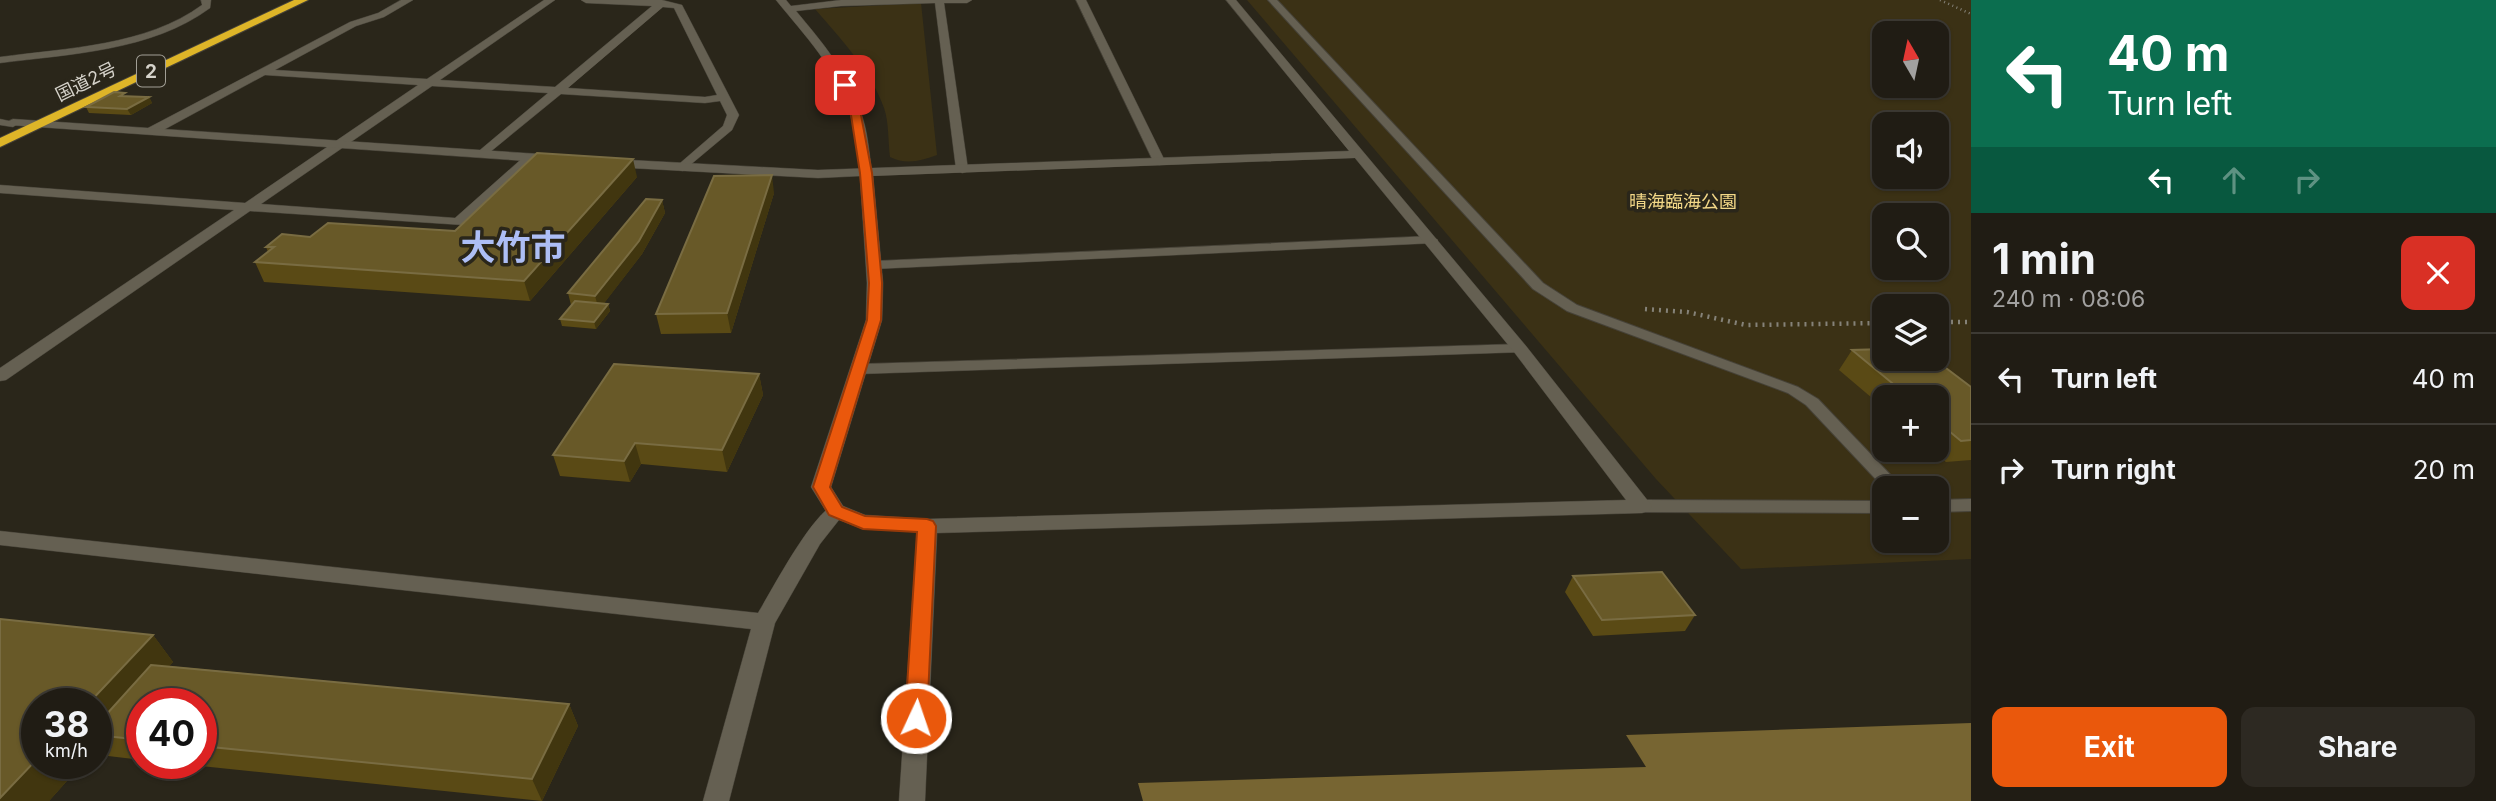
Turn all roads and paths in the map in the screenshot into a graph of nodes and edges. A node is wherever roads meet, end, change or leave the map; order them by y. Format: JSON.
{"nodes":[{"id":1,"x":206,"y":0,"type":"edge"},
{"id":2,"x":279,"y":0,"type":"edge"},
{"id":3,"x":303,"y":0,"type":"edge"},
{"id":4,"x":408,"y":0,"type":"edge"},
{"id":5,"x":550,"y":0,"type":"edge"},
{"id":6,"x":586,"y":0,"type":"edge"},
{"id":7,"x":939,"y":0,"type":"edge"},
{"id":8,"x":967,"y":0,"type":"edge"},
{"id":9,"x":1081,"y":0,"type":"edge"},
{"id":10,"x":1231,"y":0,"type":"edge"},
{"id":11,"x":1272,"y":0,"type":"edge"},
{"id":12,"x":1940,"y":0,"type":"edge"},
{"id":13,"x":900,"y":1,"type":"edge"},
{"id":14,"x":662,"y":4,"type":"junction"},
{"id":15,"x":785,"y":5,"type":"edge"},
{"id":16,"x":1971,"y":14,"type":"edge"},
{"id":17,"x":0,"y":60,"type":"edge"},
{"id":18,"x":263,"y":72,"type":"junction"},
{"id":19,"x":429,"y":83,"type":"junction"},
{"id":20,"x":559,"y":91,"type":"junction"},
{"id":21,"x":726,"y":97,"type":"junction"},
{"id":22,"x":7,"y":122,"type":"edge"},
{"id":23,"x":38,"y":124,"type":"junction"},
{"id":24,"x":0,"y":129,"type":"edge"},
{"id":25,"x":152,"y":131,"type":"junction"},
{"id":26,"x":0,"y":143,"type":"edge"},
{"id":27,"x":338,"y":144,"type":"junction"},
{"id":28,"x":484,"y":153,"type":"junction"},
{"id":29,"x":1360,"y":154,"type":"junction"},
{"id":30,"x":531,"y":157,"type":"junction"},
{"id":31,"x":573,"y":160,"type":"edge"},
{"id":32,"x":1159,"y":161,"type":"junction"},
{"id":33,"x":600,"y":162,"type":"edge"},
{"id":34,"x":683,"y":167,"type":"junction"},
{"id":35,"x":962,"y":169,"type":"junction"},
{"id":36,"x":866,"y":173,"type":"junction"},
{"id":37,"x":0,"y":189,"type":"edge"},
{"id":38,"x":245,"y":206,"type":"junction"},
{"id":39,"x":1431,"y":240,"type":"junction"},
{"id":40,"x":874,"y":265,"type":"junction"},
{"id":41,"x":1595,"y":316,"type":"junction"},
{"id":42,"x":1949,"y":322,"type":"edge"},
{"id":43,"x":1971,"y":322,"type":"edge"},
{"id":44,"x":1872,"y":323,"type":"edge"},
{"id":45,"x":1520,"y":349,"type":"junction"},
{"id":46,"x":859,"y":369,"type":"junction"},
{"id":47,"x":0,"y":376,"type":"edge"},
{"id":48,"x":1883,"y":476,"type":"edge"},
{"id":49,"x":1971,"y":505,"type":"edge"},
{"id":50,"x":1642,"y":506,"type":"junction"},
{"id":51,"x":1949,"y":506,"type":"edge"},
{"id":52,"x":1872,"y":507,"type":"edge"},
{"id":53,"x":836,"y":511,"type":"junction"},
{"id":54,"x":927,"y":526,"type":"junction"},
{"id":55,"x":0,"y":538,"type":"edge"},
{"id":56,"x":764,"y":622,"type":"junction"},
{"id":57,"x":716,"y":801,"type":"edge"},
{"id":58,"x":912,"y":801,"type":"edge"}],
"edges":[{"from":1,"to":17,"type":"street"},
{"from":2,"to":22,"type":"highway","name":"国道2号","number":"2"},
{"from":3,"to":23,"type":"highway","name":"国道2号","number":"2"},
{"from":4,"to":18,"type":"street"},
{"from":5,"to":19,"type":"street"},
{"from":6,"to":14,"type":"street"},
{"from":7,"to":8,"type":"street"},
{"from":7,"to":13,"type":"street"},
{"from":7,"to":35,"type":"street"},
{"from":9,"to":32,"type":"street"},
{"from":10,"to":29,"type":"street"},
{"from":11,"to":41,"type":"lane"},
{"from":12,"to":16,"type":"path"},
{"from":13,"to":15,"type":"street"},
{"from":14,"to":20,"type":"street"},
{"from":14,"to":21,"type":"street"},
{"from":15,"to":36,"type":"street"},
{"from":18,"to":19,"type":"street"},
{"from":18,"to":25,"type":"street"},
{"from":19,"to":20,"type":"street"},
{"from":19,"to":27,"type":"street"},
{"from":20,"to":21,"type":"street"},
{"from":20,"to":28,"type":"street"},
{"from":21,"to":34,"type":"street"},
{"from":22,"to":23,"type":"street"},
{"from":22,"to":24,"type":"highway","name":"国道2号","number":"2"},
{"from":23,"to":25,"type":"street"},
{"from":23,"to":26,"type":"highway","name":"国道2号","number":"2"},
{"from":25,"to":27,"type":"street"},
{"from":27,"to":28,"type":"street"},
{"from":27,"to":38,"type":"street"},
{"from":28,"to":30,"type":"street"},
{"from":29,"to":32,"type":"street"},
{"from":29,"to":39,"type":"street"},
{"from":30,"to":31,"type":"street"},
{"from":30,"to":38,"type":"street"},
{"from":32,"to":35,"type":"street"},
{"from":33,"to":34,"type":"street"},
{"from":34,"to":36,"type":"street"},
{"from":35,"to":36,"type":"street"},
{"from":36,"to":40,"type":"street"},
{"from":37,"to":38,"type":"street"},
{"from":38,"to":47,"type":"street"},
{"from":39,"to":40,"type":"street"},
{"from":39,"to":45,"type":"street"},
{"from":40,"to":46,"type":"street"},
{"from":41,"to":44,"type":"path"},
{"from":41,"to":48,"type":"lane"},
{"from":42,"to":43,"type":"path"},
{"from":45,"to":46,"type":"street"},
{"from":45,"to":50,"type":"street"},
{"from":46,"to":53,"type":"street"},
{"from":49,"to":51,"type":"lane"},
{"from":50,"to":52,"type":"lane"},
{"from":50,"to":54,"type":"street"},
{"from":53,"to":54,"type":"street"},
{"from":53,"to":56,"type":"street"},
{"from":54,"to":58,"type":"street"},
{"from":55,"to":56,"type":"street"},
{"from":56,"to":57,"type":"street"}]}
